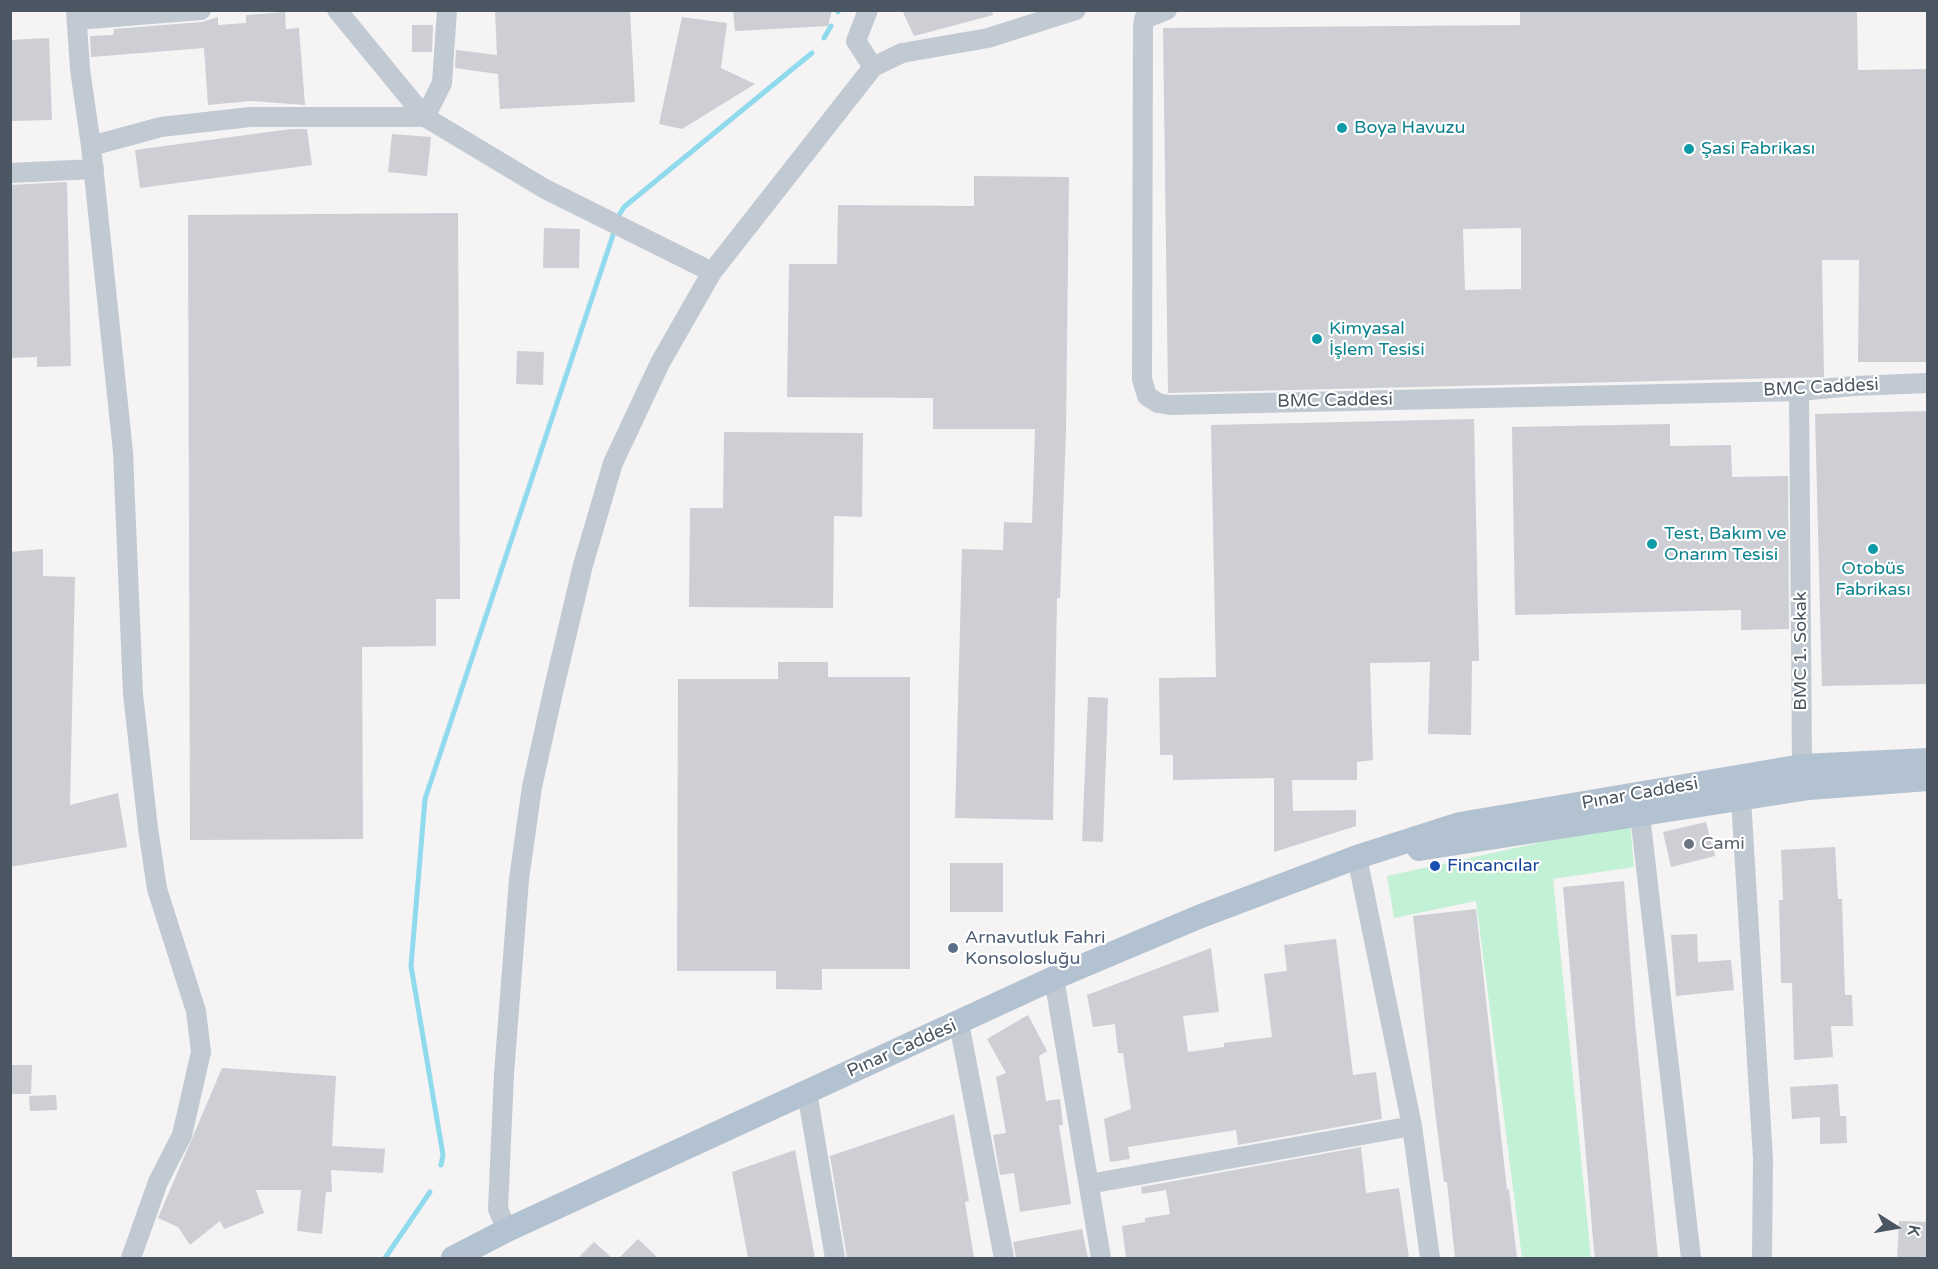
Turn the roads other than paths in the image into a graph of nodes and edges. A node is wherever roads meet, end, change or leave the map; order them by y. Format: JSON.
{"nodes":[{"id":1,"x":201,"y":10,"type":"edge"},
{"id":2,"x":337,"y":10,"type":"edge"},
{"id":3,"x":447,"y":10,"type":"edge"},
{"id":4,"x":868,"y":10,"type":"edge"},
{"id":5,"x":1076,"y":10,"type":"edge"},
{"id":6,"x":1167,"y":10,"type":"edge"},
{"id":7,"x":77,"y":15,"type":"edge"},
{"id":8,"x":873,"y":67,"type":"junction"},
{"id":9,"x":425,"y":117,"type":"junction"},
{"id":10,"x":92,"y":146,"type":"junction"},
{"id":11,"x":94,"y":169,"type":"junction"},
{"id":12,"x":10,"y":173,"type":"edge"},
{"id":13,"x":712,"y":272,"type":"junction"},
{"id":14,"x":1928,"y":383,"type":"edge"},
{"id":15,"x":1799,"y":391,"type":"junction"},
{"id":16,"x":1928,"y":760,"type":"edge"},
{"id":17,"x":1802,"y":766,"type":"junction"},
{"id":18,"x":1928,"y":779,"type":"edge"},
{"id":19,"x":1741,"y":799,"type":"junction"},
{"id":20,"x":1641,"y":815,"type":"junction"},
{"id":21,"x":1358,"y":857,"type":"junction"},
{"id":22,"x":1054,"y":978,"type":"junction"},
{"id":23,"x":959,"y":1023,"type":"junction"},
{"id":24,"x":807,"y":1092,"type":"junction"},
{"id":25,"x":1412,"y":1126,"type":"junction"},
{"id":26,"x":1089,"y":1184,"type":"junction"},
{"id":27,"x":507,"y":1230,"type":"junction"},
{"id":28,"x":131,"y":1258,"type":"edge"},
{"id":29,"x":453,"y":1258,"type":"edge"},
{"id":30,"x":835,"y":1258,"type":"edge"},
{"id":31,"x":1004,"y":1258,"type":"edge"},
{"id":32,"x":1101,"y":1258,"type":"edge"},
{"id":33,"x":1430,"y":1258,"type":"edge"},
{"id":34,"x":1691,"y":1258,"type":"edge"},
{"id":35,"x":1762,"y":1258,"type":"edge"}],
"edges":[{"from":1,"to":7,"type":"street"},
{"from":2,"to":9,"type":"street"},
{"from":3,"to":9,"type":"street"},
{"from":4,"to":8,"type":"street"},
{"from":5,"to":8,"type":"street"},
{"from":6,"to":15,"type":"street","name":"BMC Caddesi"},
{"from":7,"to":10,"type":"street"},
{"from":8,"to":13,"type":"street"},
{"from":9,"to":10,"type":"street"},
{"from":9,"to":13,"type":"street"},
{"from":10,"to":11,"type":"street"},
{"from":11,"to":12,"type":"street"},
{"from":11,"to":28,"type":"street"},
{"from":13,"to":27,"type":"street"},
{"from":14,"to":15,"type":"street","name":"BMC Caddesi"},
{"from":15,"to":17,"type":"street","name":"BMC 1. Sokak"},
{"from":16,"to":17,"type":"main road","name":"Pınar Caddesi"},
{"from":17,"to":21,"type":"main road","name":"Pınar Caddesi"},
{"from":18,"to":19,"type":"main road","name":"Pınar Caddesi"},
{"from":19,"to":20,"type":"main road","name":"Pınar Caddesi"},
{"from":19,"to":35,"type":"street"},
{"from":20,"to":21,"type":"main road","name":"Pınar Caddesi"},
{"from":20,"to":34,"type":"street"},
{"from":21,"to":22,"type":"main road","name":"Pınar Caddesi"},
{"from":21,"to":25,"type":"street"},
{"from":22,"to":23,"type":"main road","name":"Pınar Caddesi"},
{"from":22,"to":26,"type":"street"},
{"from":23,"to":24,"type":"main road","name":"Pınar Caddesi"},
{"from":23,"to":31,"type":"street"},
{"from":24,"to":27,"type":"main road","name":"Pınar Caddesi"},
{"from":24,"to":30,"type":"street"},
{"from":25,"to":26,"type":"street"},
{"from":25,"to":33,"type":"street"},
{"from":26,"to":32,"type":"street"},
{"from":27,"to":29,"type":"main road","name":"Pınar Caddesi"}]}
